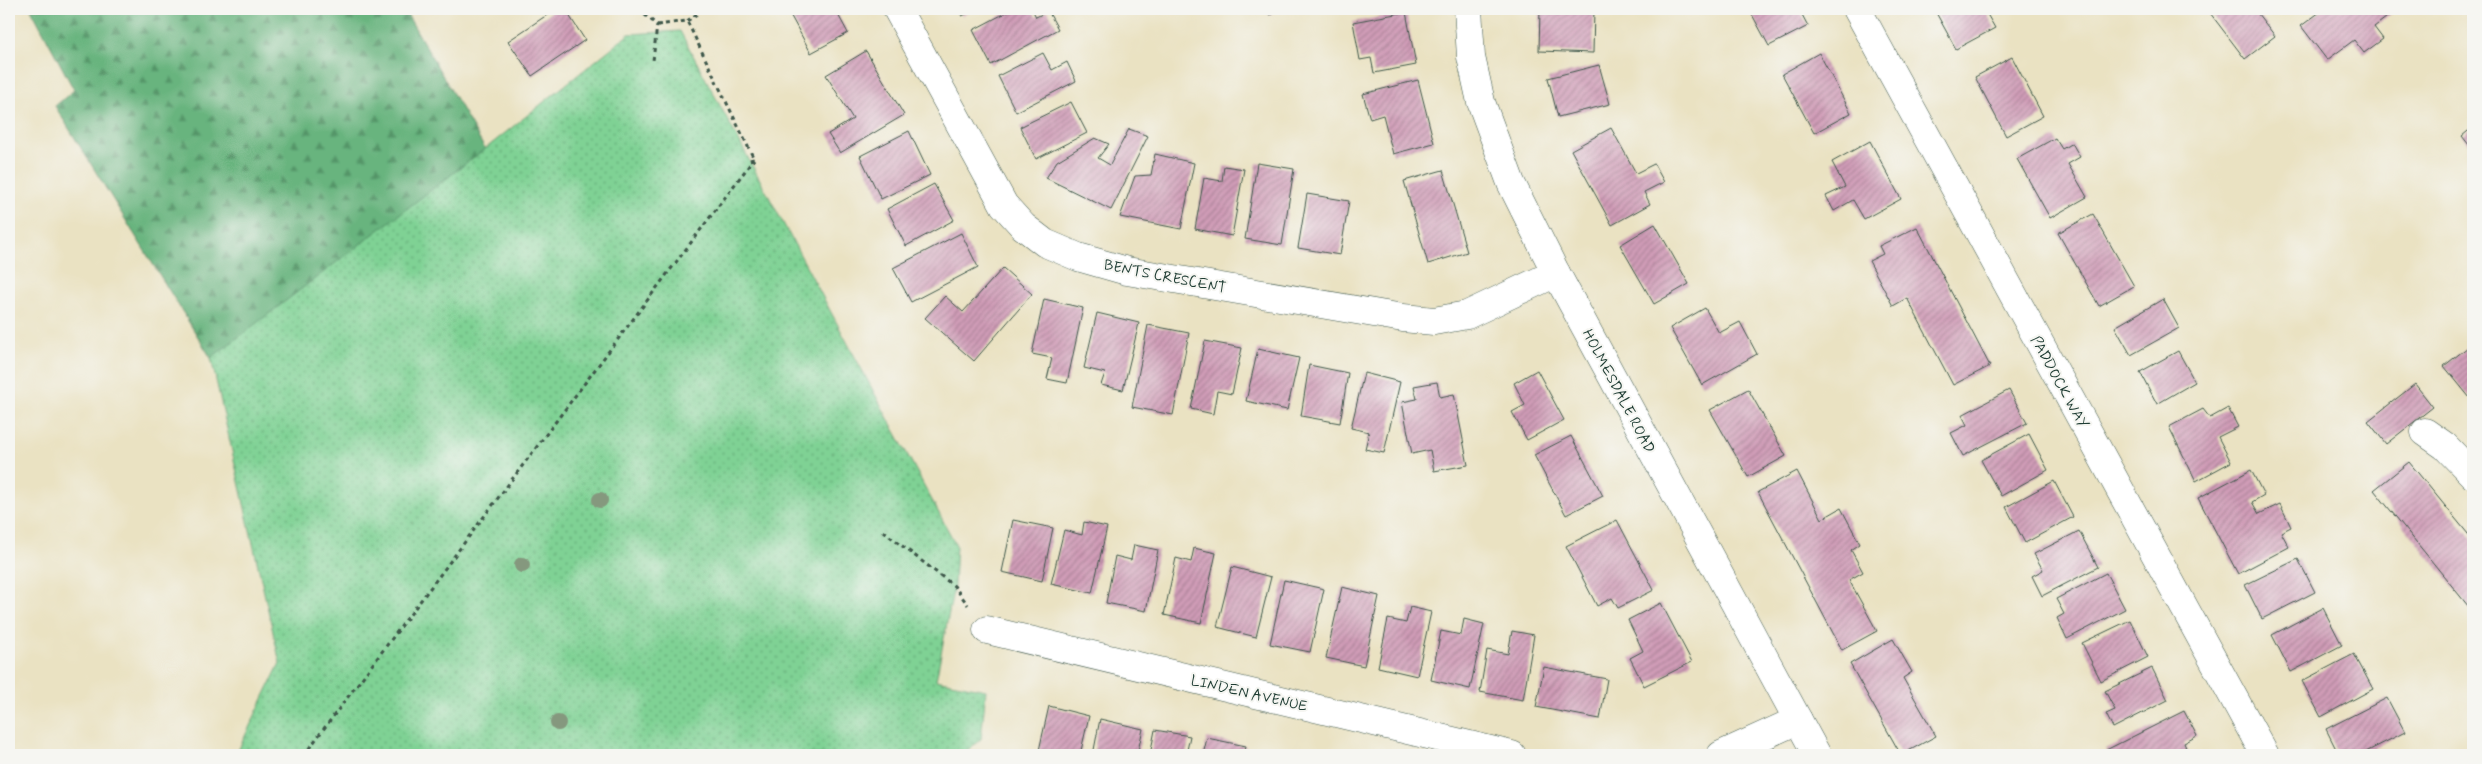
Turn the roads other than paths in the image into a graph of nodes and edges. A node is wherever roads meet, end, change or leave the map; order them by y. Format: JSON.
{"nodes":[{"id":1,"x":898,"y":9,"type":"edge"},
{"id":2,"x":1468,"y":9,"type":"edge"},
{"id":3,"x":1857,"y":9,"type":"edge"},
{"id":4,"x":1556,"y":273,"type":"junction"},
{"id":5,"x":2425,"y":432,"type":"dead end"},
{"id":6,"x":2473,"y":475,"type":"edge"},
{"id":7,"x":987,"y":630,"type":"road end"},
{"id":8,"x":1798,"y":720,"type":"junction"},
{"id":9,"x":1512,"y":755,"type":"edge"},
{"id":10,"x":1721,"y":755,"type":"edge"},
{"id":11,"x":1817,"y":755,"type":"edge"},
{"id":12,"x":2265,"y":755,"type":"edge"}],
"edges":[{"from":1,"to":4,"type":"street","name":"BENTS CRESCENT"},
{"from":2,"to":4,"type":"street","name":"HOLMESDALE ROAD"},
{"from":3,"to":12,"type":"street","name":"PADDOCK WAY"},
{"from":4,"to":8,"type":"street","name":"HOLMESDALE ROAD"},
{"from":5,"to":6,"type":"street"},
{"from":7,"to":9,"type":"street","name":"LINDEN AVENUE"},
{"from":8,"to":10,"type":"street"},
{"from":8,"to":11,"type":"street","name":"HOLMESDALE ROAD"}]}
